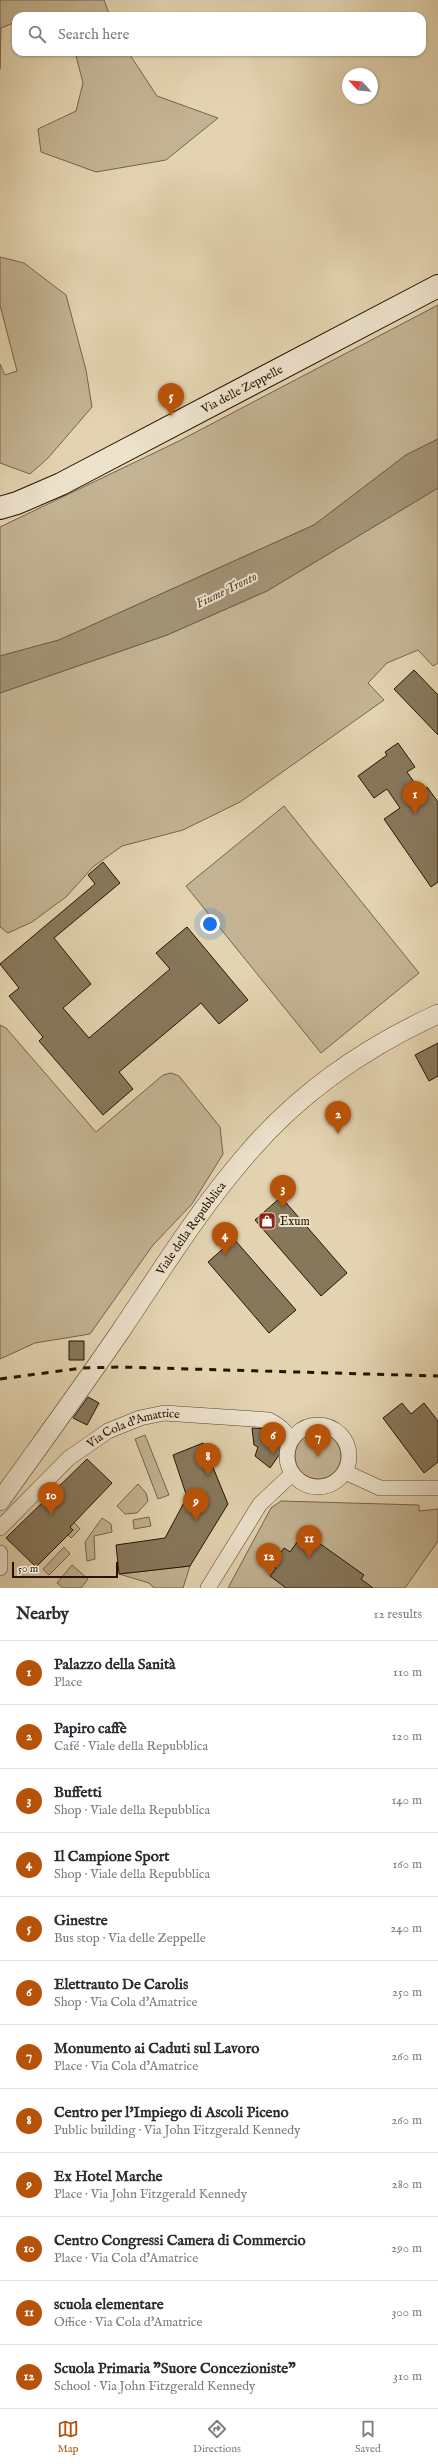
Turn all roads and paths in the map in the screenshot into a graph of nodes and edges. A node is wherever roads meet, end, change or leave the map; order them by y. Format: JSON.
{"nodes":[{"id":1,"x":438,"y":286,"type":"edge"},
{"id":2,"x":0,"y":508,"type":"edge"},
{"id":3,"x":438,"y":1014,"type":"edge"},
{"id":4,"x":290,"y":1442,"type":"junction"},
{"id":5,"x":345,"y":1472,"type":"junction"},
{"id":6,"x":292,"y":1474,"type":"junction"},
{"id":7,"x":438,"y":1488,"type":"edge"},
{"id":8,"x":0,"y":1501,"type":"edge"},
{"id":9,"x":0,"y":1528,"type":"edge"},
{"id":10,"x":0,"y":1554,"type":"edge"},
{"id":11,"x":0,"y":1568,"type":"edge"},
{"id":12,"x":208,"y":1588,"type":"edge"}],
"edges":[{"from":1,"to":2,"type":"main road","name":"Via delle Zeppelle"},
{"from":3,"to":8,"type":"street","name":"Viale della Repubblica"},
{"from":4,"to":5,"type":"street"},
{"from":4,"to":6,"type":"street"},
{"from":4,"to":9,"type":"street","name":"Via Cola d'Amatrice"},
{"from":5,"to":6,"type":"street"},
{"from":5,"to":7,"type":"street"},
{"from":6,"to":12,"type":"street"},
{"from":10,"to":11,"type":"street"}]}
